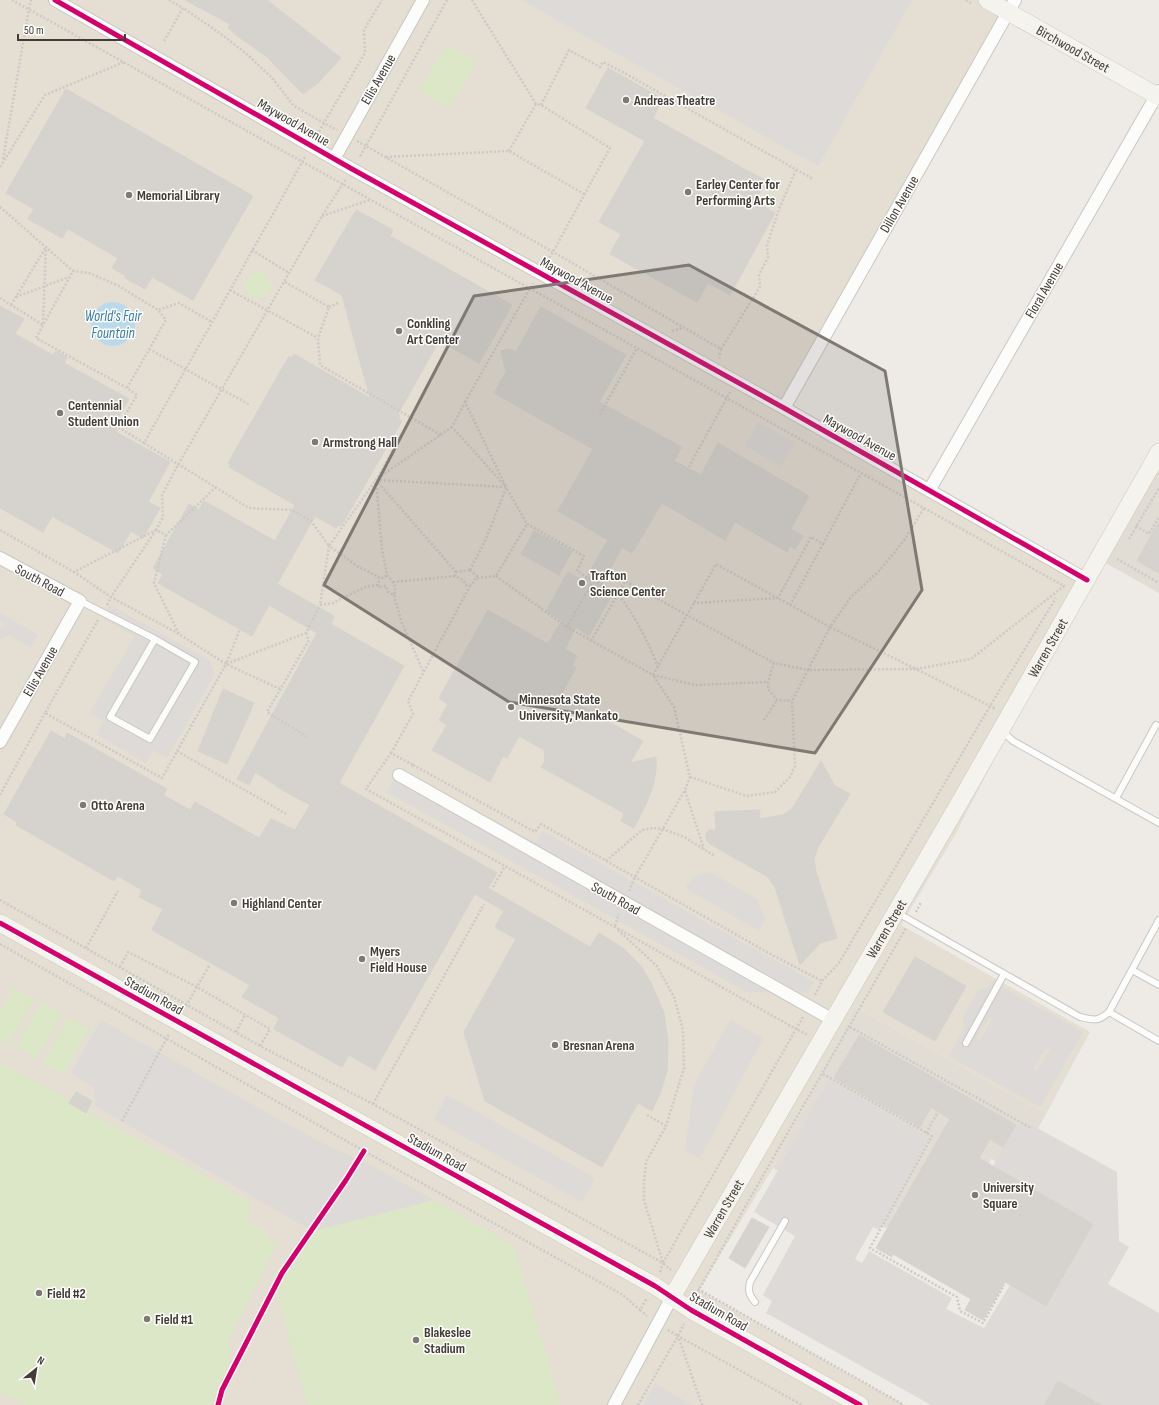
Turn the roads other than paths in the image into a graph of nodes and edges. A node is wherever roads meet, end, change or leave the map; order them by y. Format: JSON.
{"nodes":[{"id":1,"x":55,"y":0,"type":"edge"},
{"id":2,"x":423,"y":0,"type":"edge"},
{"id":3,"x":988,"y":0,"type":"edge"},
{"id":4,"x":1012,"y":6,"type":"edge"},
{"id":5,"x":1158,"y":94,"type":"edge"},
{"id":6,"x":334,"y":159,"type":"junction"},
{"id":7,"x":784,"y":408,"type":"junction"},
{"id":8,"x":1159,"y":452,"type":"edge"},
{"id":9,"x":930,"y":489,"type":"junction"},
{"id":10,"x":0,"y":558,"type":"edge"},
{"id":11,"x":1087,"y":580,"type":"junction"},
{"id":12,"x":80,"y":601,"type":"junction"},
{"id":13,"x":155,"y":639,"type":"junction"},
{"id":14,"x":1156,"y":725,"type":"dead end"},
{"id":15,"x":1001,"y":730,"type":"junction"},
{"id":16,"x":0,"y":742,"type":"edge"},
{"id":17,"x":402,"y":776,"type":"road end"},
{"id":18,"x":1116,"y":798,"type":"junction"},
{"id":19,"x":1159,"y":823,"type":"edge"},
{"id":20,"x":896,"y":912,"type":"junction"},
{"id":21,"x":1159,"y":920,"type":"edge"},
{"id":22,"x":0,"y":923,"type":"edge"},
{"id":23,"x":1132,"y":970,"type":"junction"},
{"id":24,"x":1004,"y":974,"type":"junction"},
{"id":25,"x":1159,"y":985,"type":"edge"},
{"id":26,"x":1109,"y":1012,"type":"junction"},
{"id":27,"x":833,"y":1020,"type":"junction"},
{"id":28,"x":1159,"y":1041,"type":"edge"},
{"id":29,"x":966,"y":1043,"type":"dead end"},
{"id":30,"x":785,"y":1221,"type":"dead end"},
{"id":31,"x":672,"y":1297,"type":"junction"},
{"id":32,"x":755,"y":1302,"type":"dead end"},
{"id":33,"x":614,"y":1405,"type":"edge"},
{"id":34,"x":860,"y":1405,"type":"edge"}],
"edges":[{"from":1,"to":6,"type":"street","name":"Maywood Avenue"},
{"from":2,"to":6,"type":"street","name":"Ellis Avenue"},
{"from":3,"to":4,"type":"street","name":"Birchwood Street"},
{"from":4,"to":5,"type":"street","name":"Birchwood Street"},
{"from":4,"to":7,"type":"street","name":"Dillon Avenue"},
{"from":5,"to":9,"type":"street","name":"Floral Avenue"},
{"from":6,"to":7,"type":"street","name":"Maywood Avenue"},
{"from":7,"to":9,"type":"street","name":"Maywood Avenue"},
{"from":8,"to":11,"type":"street","name":"Warren Street"},
{"from":9,"to":11,"type":"street","name":"Maywood Avenue"},
{"from":10,"to":12,"type":"street","name":"South Road"},
{"from":11,"to":15,"type":"street","name":"Warren Street"},
{"from":12,"to":13,"type":"lane"},
{"from":12,"to":16,"type":"street","name":"Ellis Avenue"},
{"from":13,"to":13,"type":"lane"},
{"from":14,"to":18,"type":"lane"},
{"from":15,"to":18,"type":"lane"},
{"from":15,"to":20,"type":"street","name":"Warren Street"},
{"from":17,"to":27,"type":"street","name":"South Road"},
{"from":18,"to":19,"type":"lane"},
{"from":20,"to":24,"type":"lane"},
{"from":20,"to":27,"type":"street","name":"Warren Street"},
{"from":21,"to":23,"type":"lane"},
{"from":22,"to":31,"type":"street","name":"Stadium Road"},
{"from":23,"to":25,"type":"lane"},
{"from":23,"to":26,"type":"lane"},
{"from":24,"to":26,"type":"lane"},
{"from":24,"to":29,"type":"lane"},
{"from":26,"to":28,"type":"lane"},
{"from":27,"to":31,"type":"street","name":"Warren Street"},
{"from":30,"to":32,"type":"lane"},
{"from":31,"to":33,"type":"street","name":"Warren Street"},
{"from":31,"to":34,"type":"street","name":"Stadium Road"}]}
